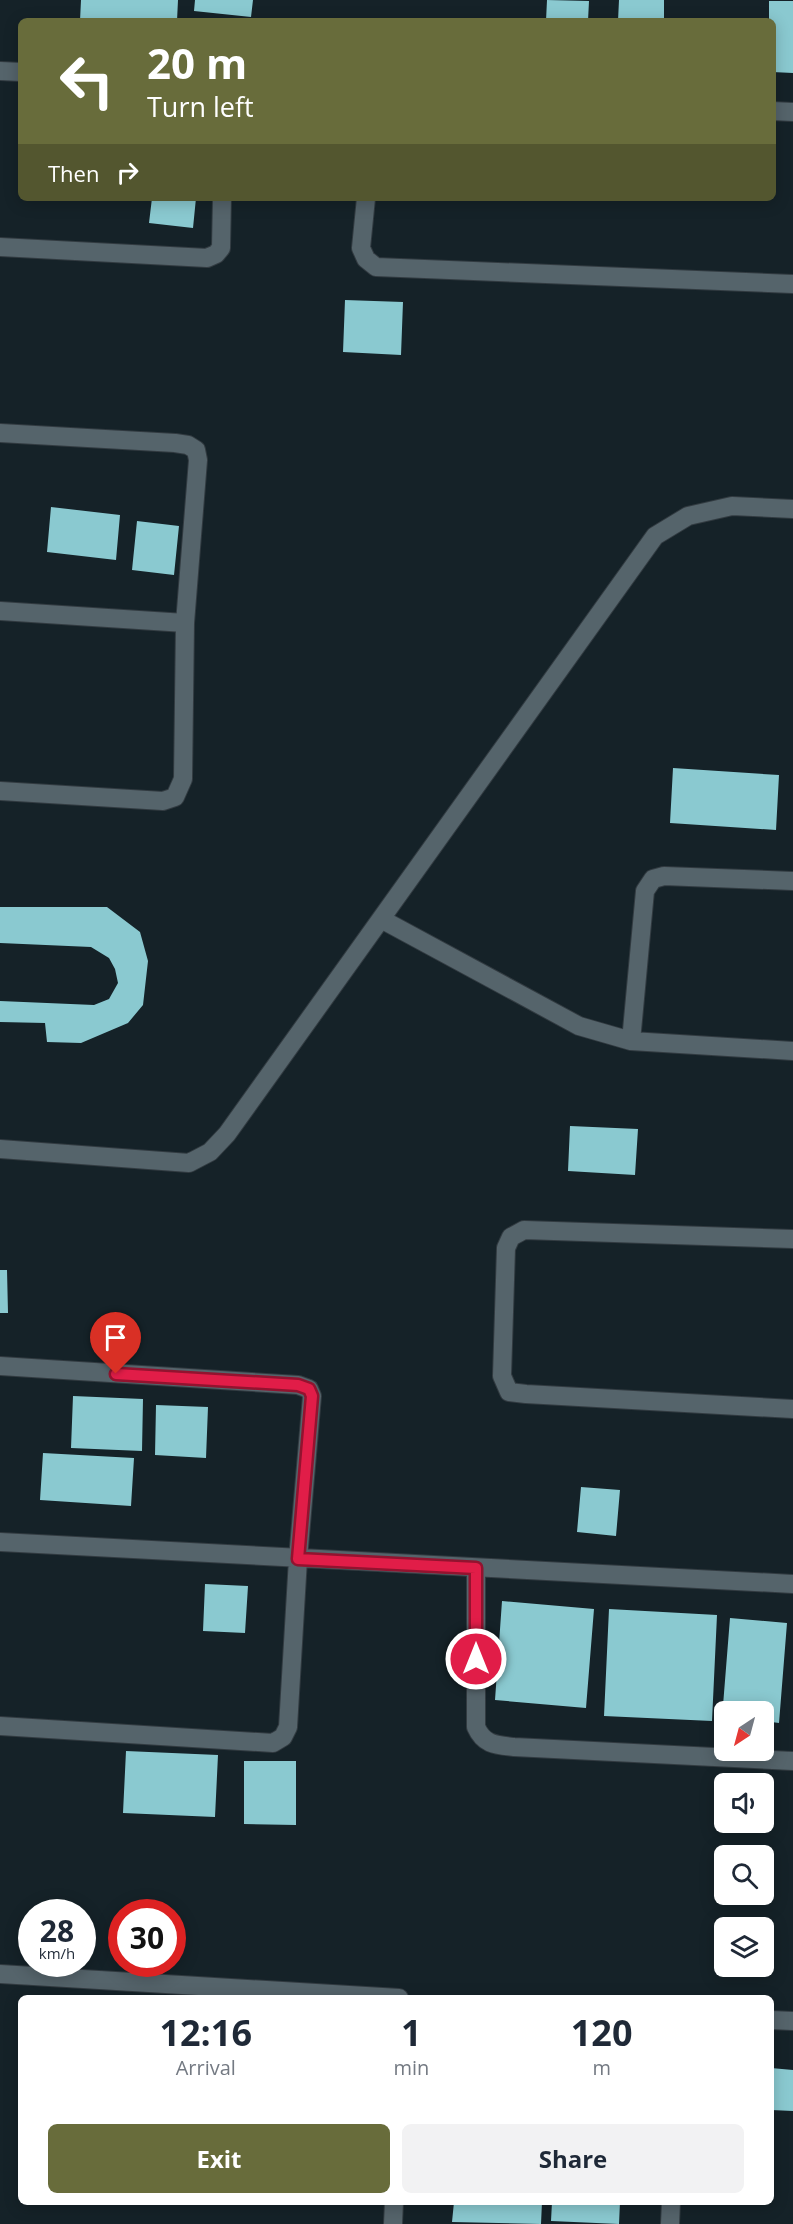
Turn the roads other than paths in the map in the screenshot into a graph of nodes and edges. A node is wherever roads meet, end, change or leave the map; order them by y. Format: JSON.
{"nodes":[{"id":1,"x":0,"y":71,"type":"edge"},
{"id":2,"x":18,"y":72,"type":"edge"},
{"id":3,"x":776,"y":111,"type":"edge"},
{"id":4,"x":793,"y":112,"type":"edge"},
{"id":5,"x":222,"y":201,"type":"edge"},
{"id":6,"x":366,"y":201,"type":"edge"},
{"id":7,"x":0,"y":247,"type":"edge"},
{"id":8,"x":793,"y":284,"type":"edge"},
{"id":9,"x":0,"y":433,"type":"edge"},
{"id":10,"x":793,"y":509,"type":"edge"},
{"id":11,"x":0,"y":611,"type":"edge"},
{"id":12,"x":185,"y":623,"type":"junction"},
{"id":13,"x":0,"y":791,"type":"edge"},
{"id":14,"x":793,"y":881,"type":"edge"},
{"id":15,"x":381,"y":918,"type":"junction"},
{"id":16,"x":631,"y":1041,"type":"junction"},
{"id":17,"x":793,"y":1051,"type":"edge"},
{"id":18,"x":0,"y":1149,"type":"edge"},
{"id":19,"x":793,"y":1239,"type":"edge"},
{"id":20,"x":0,"y":1366,"type":"edge"},
{"id":21,"x":793,"y":1409,"type":"edge"},
{"id":22,"x":0,"y":1542,"type":"edge"},
{"id":23,"x":298,"y":1559,"type":"junction"},
{"id":24,"x":476,"y":1568,"type":"junction"},
{"id":25,"x":793,"y":1584,"type":"edge"},
{"id":26,"x":0,"y":1726,"type":"edge"},
{"id":27,"x":793,"y":1761,"type":"edge"},
{"id":28,"x":0,"y":1974,"type":"edge"},
{"id":29,"x":349,"y":1995,"type":"edge"},
{"id":30,"x":774,"y":2020,"type":"edge"},
{"id":31,"x":793,"y":2022,"type":"edge"},
{"id":32,"x":394,"y":2205,"type":"edge"},
{"id":33,"x":671,"y":2205,"type":"edge"},
{"id":34,"x":393,"y":2224,"type":"edge"},
{"id":35,"x":670,"y":2224,"type":"edge"}],
"edges":[{"from":1,"to":2,"type":"street"},
{"from":3,"to":4,"type":"street"},
{"from":5,"to":7,"type":"street"},
{"from":6,"to":8,"type":"street"},
{"from":9,"to":12,"type":"street"},
{"from":10,"to":15,"type":"street"},
{"from":11,"to":12,"type":"street"},
{"from":12,"to":13,"type":"street"},
{"from":14,"to":16,"type":"street"},
{"from":15,"to":16,"type":"street"},
{"from":15,"to":18,"type":"street"},
{"from":16,"to":17,"type":"street"},
{"from":19,"to":21,"type":"street"},
{"from":20,"to":23,"type":"street"},
{"from":22,"to":23,"type":"street"},
{"from":23,"to":24,"type":"street"},
{"from":23,"to":26,"type":"street"},
{"from":24,"to":25,"type":"street"},
{"from":24,"to":27,"type":"street"},
{"from":28,"to":29,"type":"street"},
{"from":30,"to":31,"type":"street"},
{"from":32,"to":34,"type":"street"},
{"from":33,"to":35,"type":"street"}]}
